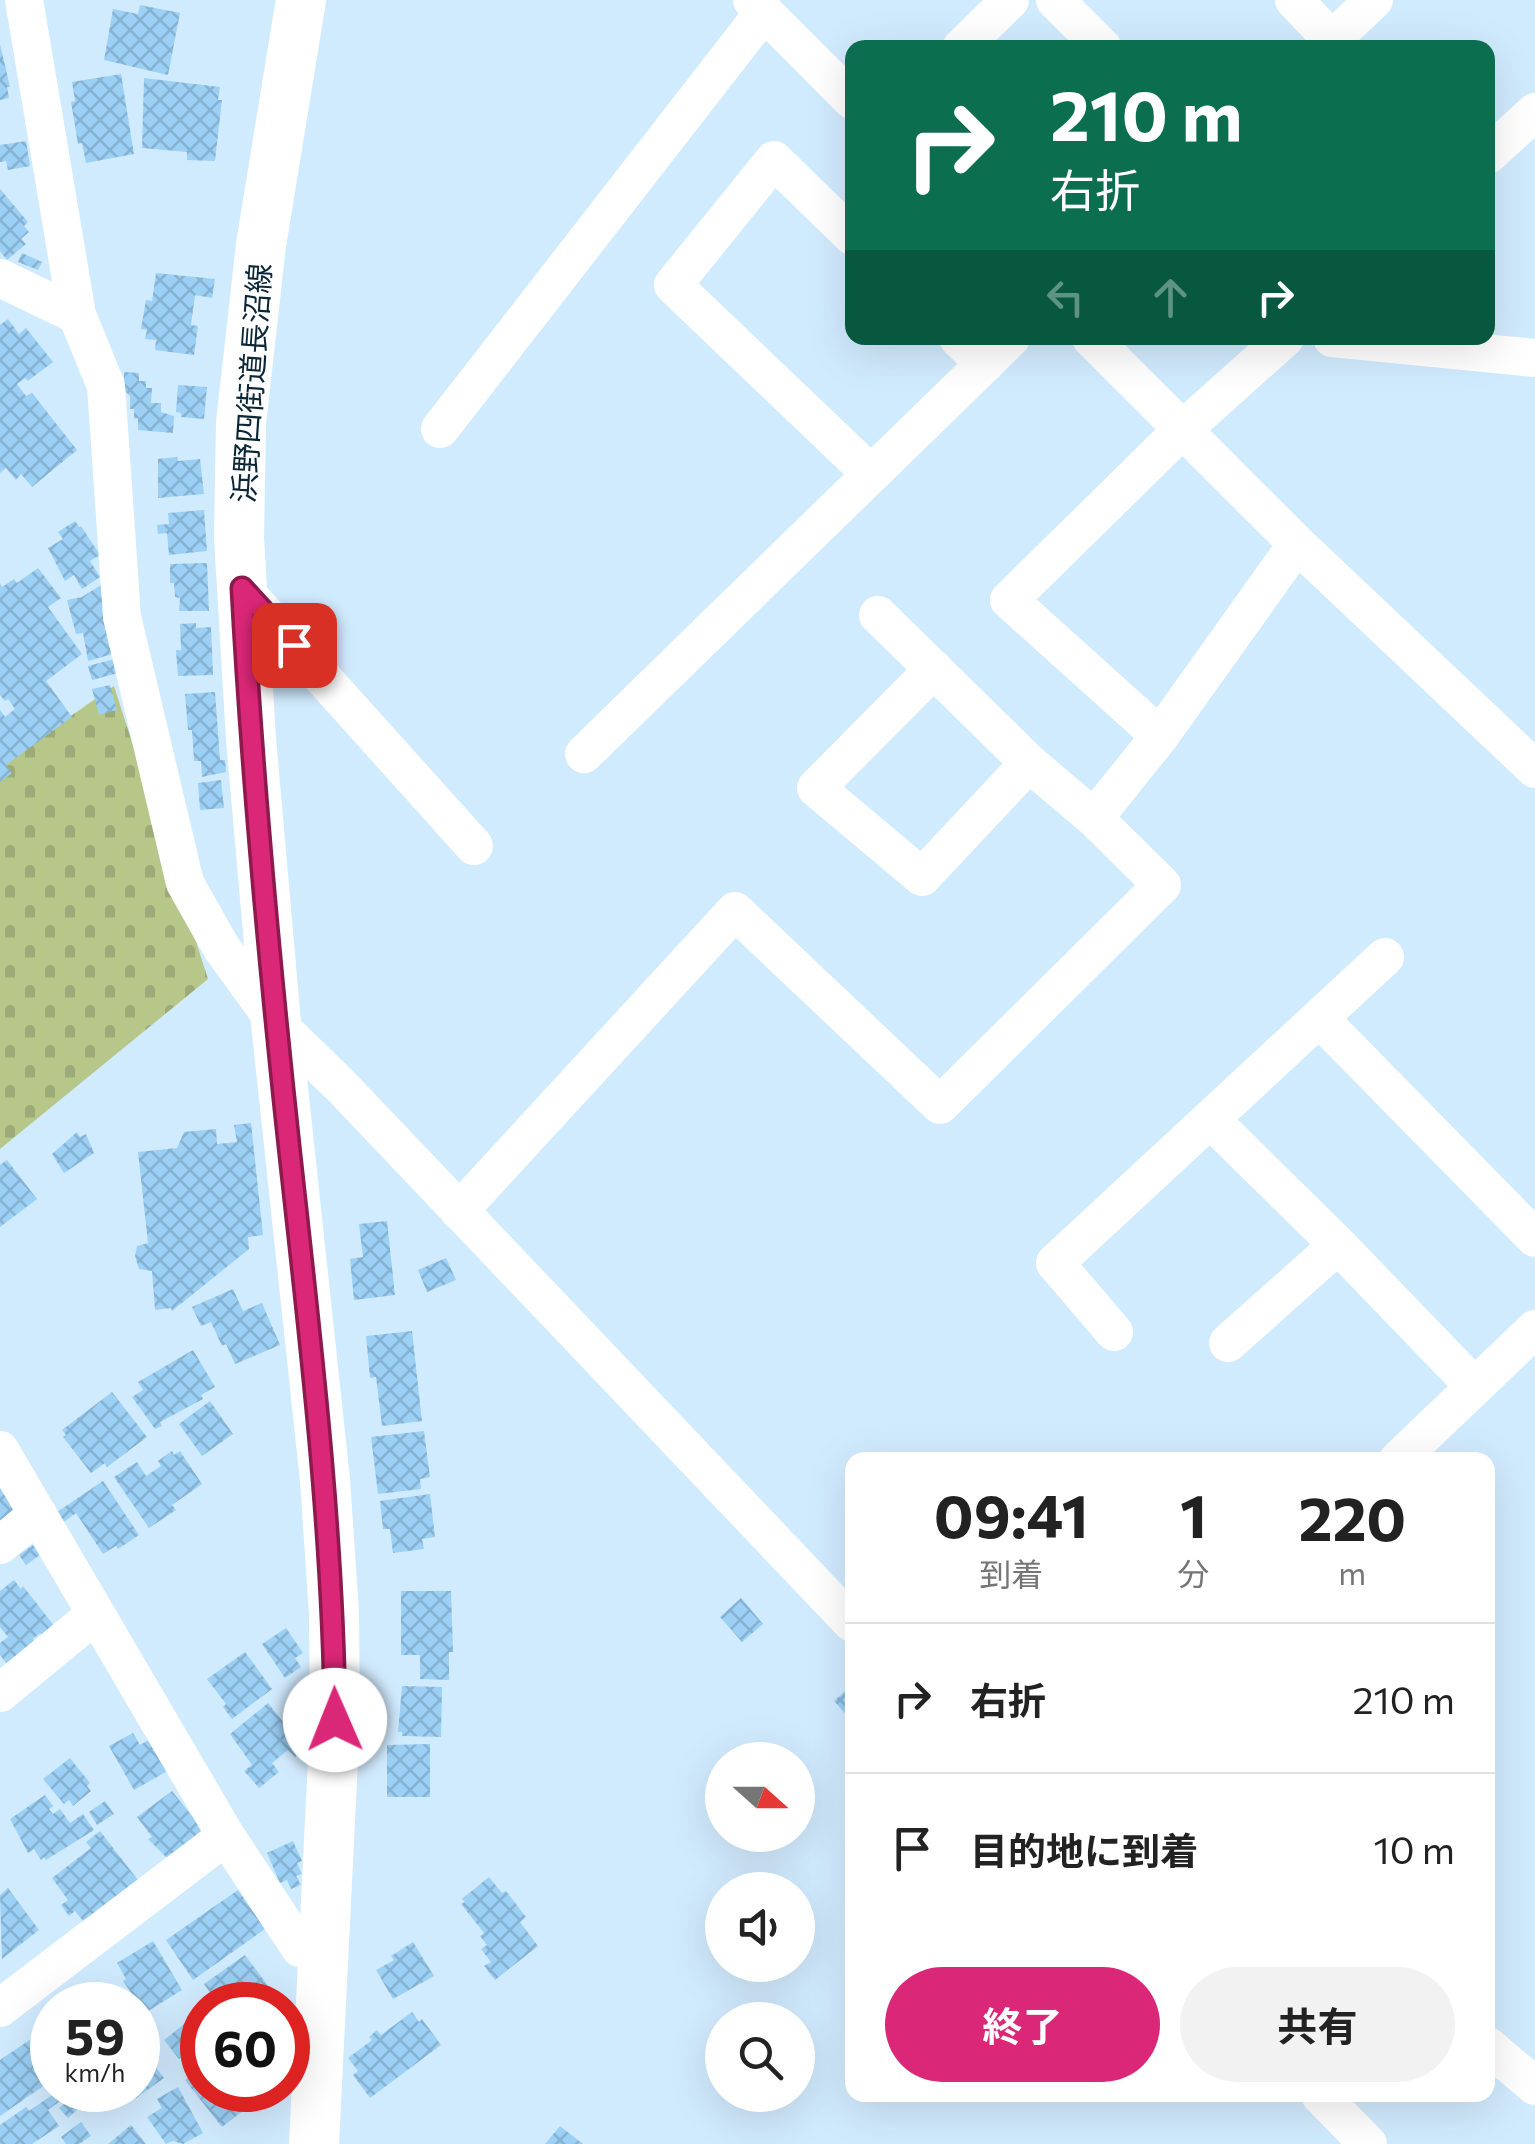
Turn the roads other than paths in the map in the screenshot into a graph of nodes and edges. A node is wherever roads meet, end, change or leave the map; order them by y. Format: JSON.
{"nodes":[{"id":1,"x":24,"y":0,"type":"edge"},
{"id":2,"x":301,"y":0,"type":"edge"},
{"id":3,"x":1010,"y":0,"type":"edge"},
{"id":4,"x":1056,"y":0,"type":"edge"},
{"id":5,"x":1294,"y":0,"type":"edge"},
{"id":6,"x":1374,"y":0,"type":"edge"},
{"id":7,"x":758,"y":6,"type":"edge"},
{"id":8,"x":969,"y":40,"type":"edge"},
{"id":9,"x":1095,"y":40,"type":"edge"},
{"id":10,"x":1324,"y":40,"type":"edge"},
{"id":11,"x":1331,"y":40,"type":"edge"},
{"id":12,"x":845,"y":93,"type":"edge"},
{"id":13,"x":1535,"y":112,"type":"edge"},
{"id":14,"x":1495,"y":148,"type":"edge"},
{"id":15,"x":845,"y":229,"type":"edge"},
{"id":16,"x":0,"y":278,"type":"edge"},
{"id":17,"x":77,"y":315,"type":"junction"},
{"id":18,"x":1098,"y":345,"type":"edge"},
{"id":19,"x":1277,"y":345,"type":"edge"},
{"id":20,"x":1403,"y":345,"type":"edge"},
{"id":21,"x":984,"y":346,"type":"edge"},
{"id":22,"x":1535,"y":358,"type":"edge"},
{"id":23,"x":440,"y":429,"type":"dead end"},
{"id":24,"x":1181,"y":431,"type":"junction"},
{"id":25,"x":871,"y":474,"type":"junction"},
{"id":26,"x":1297,"y":544,"type":"junction"},
{"id":27,"x":242,"y":588,"type":"junction"},
{"id":28,"x":878,"y":615,"type":"dead end"},
{"id":29,"x":934,"y":670,"type":"junction"},
{"id":30,"x":1160,"y":736,"type":"junction"},
{"id":31,"x":584,"y":754,"type":"dead end"},
{"id":32,"x":1029,"y":762,"type":"junction"},
{"id":33,"x":1535,"y":769,"type":"edge"},
{"id":34,"x":1094,"y":818,"type":"junction"},
{"id":35,"x":474,"y":846,"type":"dead end"},
{"id":36,"x":1385,"y":957,"type":"dead end"},
{"id":37,"x":1319,"y":1018,"type":"junction"},
{"id":38,"x":276,"y":1023,"type":"junction"},
{"id":39,"x":1210,"y":1119,"type":"junction"},
{"id":40,"x":459,"y":1211,"type":"junction"},
{"id":41,"x":1535,"y":1238,"type":"edge"},
{"id":42,"x":1338,"y":1245,"type":"junction"},
{"id":43,"x":1535,"y":1329,"type":"edge"},
{"id":44,"x":1114,"y":1332,"type":"dead end"},
{"id":45,"x":1228,"y":1343,"type":"dead end"},
{"id":46,"x":1474,"y":1386,"type":"junction"},
{"id":47,"x":0,"y":1450,"type":"edge"},
{"id":48,"x":1406,"y":1452,"type":"edge"},
{"id":49,"x":38,"y":1514,"type":"junction"},
{"id":50,"x":0,"y":1545,"type":"edge"},
{"id":51,"x":96,"y":1614,"type":"junction"},
{"id":52,"x":845,"y":1616,"type":"edge"},
{"id":53,"x":0,"y":1693,"type":"edge"},
{"id":54,"x":226,"y":1836,"type":"junction"},
{"id":55,"x":322,"y":1949,"type":"junction"},
{"id":56,"x":0,"y":2008,"type":"edge"},
{"id":57,"x":1495,"y":2052,"type":"edge"},
{"id":58,"x":1535,"y":2086,"type":"edge"},
{"id":59,"x":1334,"y":2102,"type":"edge"},
{"id":60,"x":314,"y":2144,"type":"edge"},
{"id":61,"x":1368,"y":2144,"type":"edge"}],
"edges":[{"from":1,"to":17,"type":"street"},
{"from":2,"to":27,"type":"main road","name":"浜野四街道長沼線"},
{"from":3,"to":8,"type":"street"},
{"from":4,"to":9,"type":"street"},
{"from":5,"to":10,"type":"street"},
{"from":6,"to":11,"type":"street"},
{"from":7,"to":12,"type":"street"},
{"from":7,"to":23,"type":"street"},
{"from":13,"to":14,"type":"street"},
{"from":15,"to":25,"type":"street"},
{"from":16,"to":17,"type":"street"},
{"from":17,"to":38,"type":"street"},
{"from":18,"to":24,"type":"street"},
{"from":19,"to":24,"type":"street"},
{"from":20,"to":22,"type":"street"},
{"from":21,"to":25,"type":"street"},
{"from":24,"to":26,"type":"street"},
{"from":24,"to":30,"type":"street"},
{"from":25,"to":31,"type":"street"},
{"from":26,"to":30,"type":"street"},
{"from":26,"to":33,"type":"street"},
{"from":27,"to":35,"type":"street"},
{"from":27,"to":38,"type":"main road","name":"浜野四街道長沼線"},
{"from":28,"to":29,"type":"street"},
{"from":29,"to":32,"type":"street"},
{"from":29,"to":32,"type":"street"},
{"from":30,"to":34,"type":"street"},
{"from":32,"to":34,"type":"street"},
{"from":34,"to":40,"type":"street"},
{"from":36,"to":37,"type":"street"},
{"from":37,"to":39,"type":"street"},
{"from":37,"to":41,"type":"street"},
{"from":38,"to":40,"type":"street"},
{"from":38,"to":55,"type":"main road","name":"浜野四街道長沼線"},
{"from":39,"to":42,"type":"street"},
{"from":39,"to":44,"type":"street"},
{"from":40,"to":52,"type":"street"},
{"from":42,"to":45,"type":"street"},
{"from":42,"to":46,"type":"street"},
{"from":43,"to":46,"type":"street"},
{"from":46,"to":48,"type":"street"},
{"from":47,"to":49,"type":"street"},
{"from":49,"to":50,"type":"street"},
{"from":49,"to":51,"type":"street"},
{"from":51,"to":53,"type":"street"},
{"from":51,"to":54,"type":"street"},
{"from":54,"to":55,"type":"street"},
{"from":54,"to":56,"type":"street"},
{"from":55,"to":60,"type":"main road","name":"浜野四街道長沼線"},
{"from":57,"to":58,"type":"street"},
{"from":59,"to":61,"type":"street"}]}
